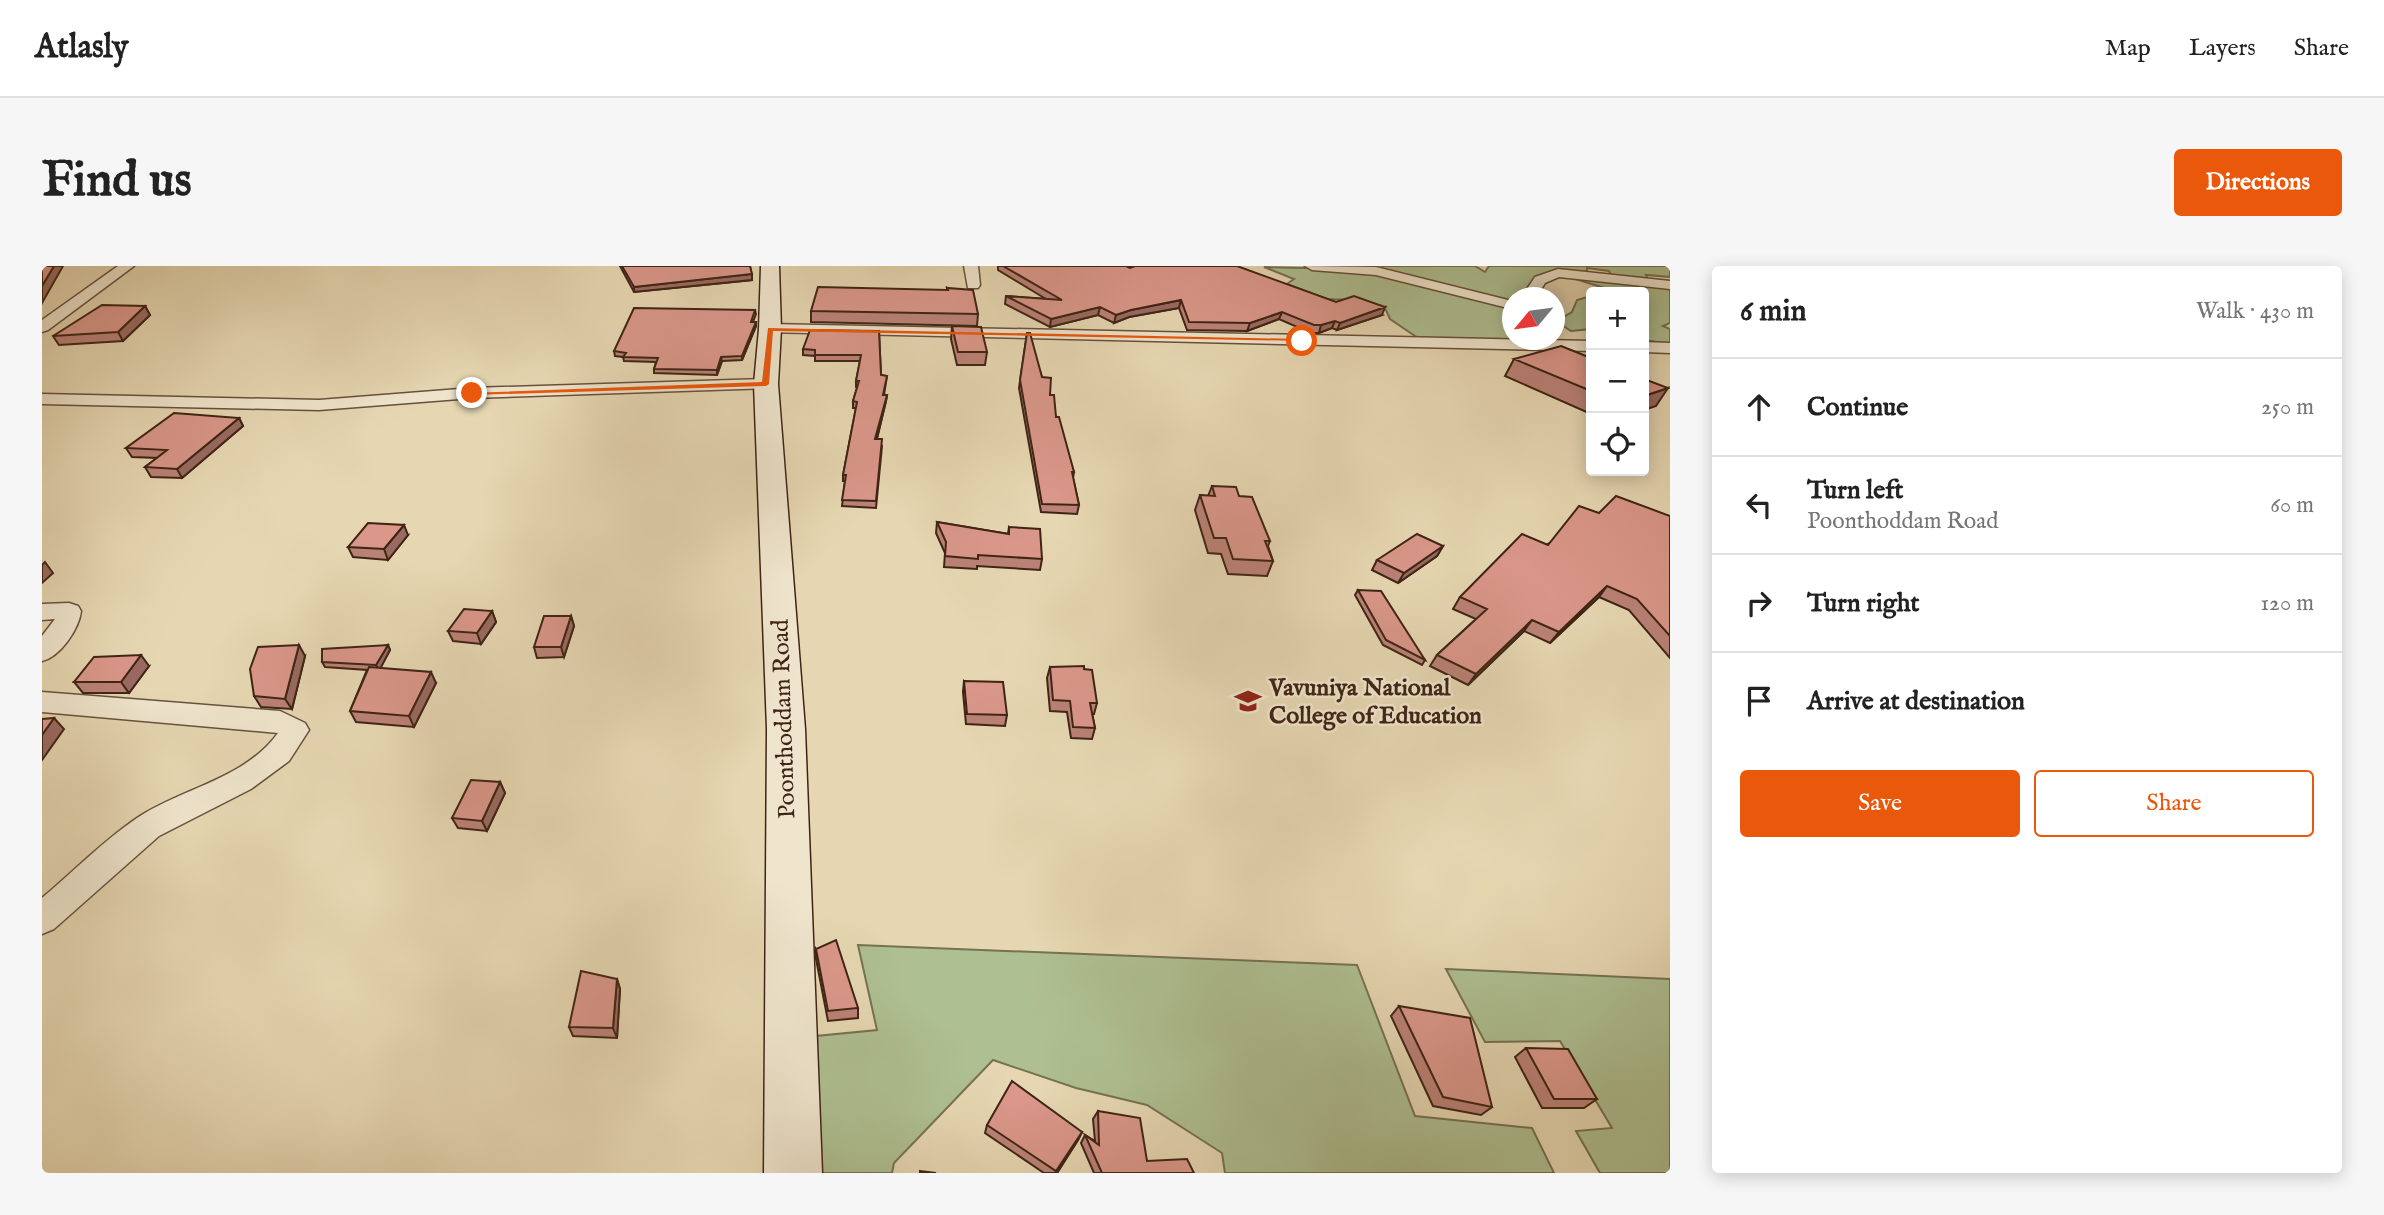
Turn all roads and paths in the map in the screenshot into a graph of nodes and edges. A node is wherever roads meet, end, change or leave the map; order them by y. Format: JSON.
{"nodes":[{"id":1,"x":127,"y":266,"type":"edge"},
{"id":2,"x":769,"y":266,"type":"edge"},
{"id":3,"x":971,"y":266,"type":"edge"},
{"id":4,"x":1312,"y":266,"type":"edge"},
{"id":5,"x":973,"y":285,"type":"dead end"},
{"id":6,"x":1670,"y":285,"type":"edge"},
{"id":7,"x":1535,"y":287,"type":"edge"},
{"id":8,"x":1502,"y":302,"type":"edge"},
{"id":9,"x":42,"y":327,"type":"edge"},
{"id":10,"x":770,"y":329,"type":"junction"},
{"id":11,"x":1586,"y":346,"type":"edge"},
{"id":12,"x":1649,"y":347,"type":"edge"},
{"id":13,"x":1670,"y":348,"type":"edge"},
{"id":14,"x":766,"y":384,"type":"junction"},
{"id":15,"x":42,"y":398,"type":"edge"},
{"id":16,"x":42,"y":612,"type":"edge"},
{"id":17,"x":42,"y":653,"type":"edge"},
{"id":18,"x":42,"y":702,"type":"edge"},
{"id":19,"x":42,"y":919,"type":"edge"},
{"id":20,"x":793,"y":1173,"type":"edge"}],
"edges":[{"from":1,"to":9,"type":"street"},
{"from":2,"to":10,"type":"street","name":"Poonthoddam Road"},
{"from":3,"to":5,"type":"street"},
{"from":4,"to":8,"type":"street"},
{"from":6,"to":7,"type":"street"},
{"from":10,"to":11,"type":"street"},
{"from":10,"to":14,"type":"street","name":"Poonthoddam Road"},
{"from":12,"to":13,"type":"street"},
{"from":14,"to":15,"type":"street"},
{"from":14,"to":20,"type":"street","name":"Poonthoddam Road"},
{"from":16,"to":17,"type":"street"},
{"from":18,"to":19,"type":"street"}]}
